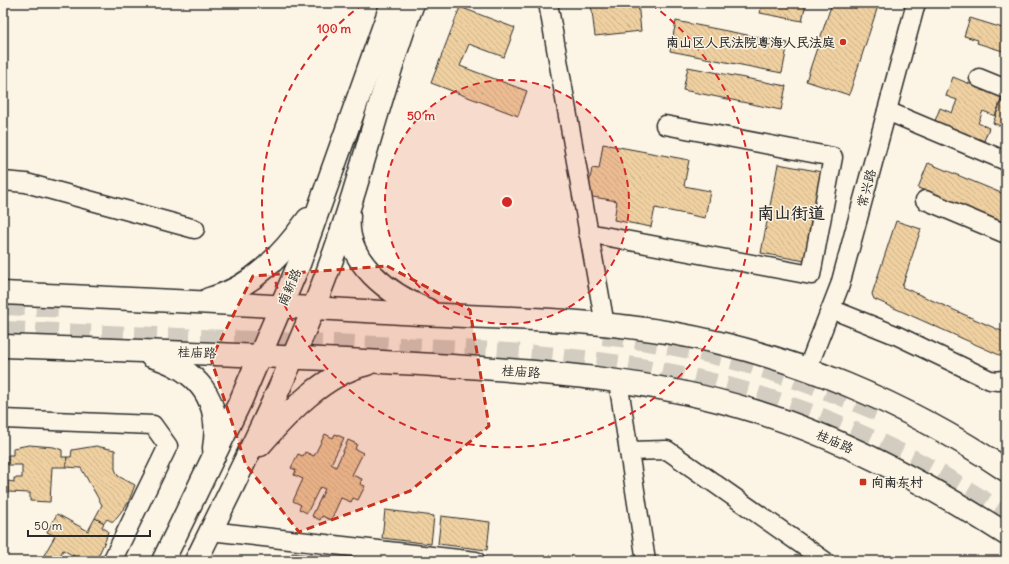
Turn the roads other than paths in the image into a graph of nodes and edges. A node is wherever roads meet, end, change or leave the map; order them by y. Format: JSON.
{"nodes":[{"id":1,"x":392,"y":3,"type":"edge"},
{"id":2,"x":413,"y":3,"type":"edge"},
{"id":3,"x":548,"y":3,"type":"edge"},
{"id":4,"x":916,"y":3,"type":"edge"},
{"id":5,"x":979,"y":78,"type":"dead end"},
{"id":6,"x":1006,"y":89,"type":"edge"},
{"id":7,"x":887,"y":111,"type":"junction"},
{"id":8,"x":665,"y":125,"type":"dead end"},
{"id":9,"x":1006,"y":161,"type":"edge"},
{"id":10,"x":3,"y":181,"type":"edge"},
{"id":11,"x":322,"y":196,"type":"junction"},
{"id":12,"x":925,"y":200,"type":"dead end"},
{"id":13,"x":350,"y":206,"type":"junction"},
{"id":14,"x":195,"y":229,"type":"dead end"},
{"id":15,"x":588,"y":233,"type":"junction"},
{"id":16,"x":1006,"y":234,"type":"edge"},
{"id":17,"x":3,"y":293,"type":"edge"},
{"id":18,"x":186,"y":302,"type":"junction"},
{"id":19,"x":281,"y":306,"type":"junction"},
{"id":20,"x":312,"y":308,"type":"junction"},
{"id":21,"x":831,"y":309,"type":"junction"},
{"id":22,"x":446,"y":315,"type":"junction"},
{"id":23,"x":605,"y":325,"type":"junction"},
{"id":24,"x":3,"y":346,"type":"edge"},
{"id":25,"x":126,"y":350,"type":"junction"},
{"id":26,"x":261,"y":355,"type":"junction"},
{"id":27,"x":292,"y":357,"type":"junction"},
{"id":28,"x":378,"y":362,"type":"junction"},
{"id":29,"x":807,"y":370,"type":"junction"},
{"id":30,"x":1006,"y":379,"type":"edge"},
{"id":31,"x":618,"y":381,"type":"junction"},
{"id":32,"x":3,"y":419,"type":"edge"},
{"id":33,"x":629,"y":451,"type":"junction"},
{"id":34,"x":209,"y":466,"type":"junction"},
{"id":35,"x":1006,"y":470,"type":"edge"},
{"id":36,"x":237,"y":478,"type":"junction"},
{"id":37,"x":210,"y":531,"type":"junction"},
{"id":38,"x":1006,"y":534,"type":"edge"},
{"id":39,"x":112,"y":561,"type":"edge"},
{"id":40,"x":163,"y":561,"type":"edge"},
{"id":41,"x":196,"y":561,"type":"edge"},
{"id":42,"x":476,"y":561,"type":"edge"},
{"id":43,"x":646,"y":561,"type":"edge"},
{"id":44,"x":825,"y":561,"type":"edge"}],
"edges":[{"from":1,"to":11,"type":"main road","name":"南新路"},
{"from":2,"to":13,"type":"main road"},
{"from":3,"to":15,"type":"street"},
{"from":4,"to":7,"type":"street","name":"常兴路"},
{"from":5,"to":6,"type":"street"},
{"from":7,"to":9,"type":"street"},
{"from":7,"to":21,"type":"street","name":"常兴路"},
{"from":8,"to":15,"type":"street"},
{"from":10,"to":14,"type":"street"},
{"from":11,"to":18,"type":"main road"},
{"from":11,"to":19,"type":"main road","name":"南新路"},
{"from":12,"to":16,"type":"street"},
{"from":13,"to":20,"type":"main road"},
{"from":13,"to":22,"type":"main road"},
{"from":15,"to":23,"type":"street"},
{"from":17,"to":18,"type":"main road"},
{"from":18,"to":19,"type":"main road"},
{"from":19,"to":20,"type":"main road"},
{"from":19,"to":26,"type":"main road","name":"南新路"},
{"from":20,"to":22,"type":"main road"},
{"from":20,"to":27,"type":"main road"},
{"from":21,"to":29,"type":"street","name":"常兴路"},
{"from":21,"to":30,"type":"street"},
{"from":22,"to":23,"type":"main road"},
{"from":23,"to":29,"type":"main road"},
{"from":24,"to":25,"type":"main road","name":"桂庙路"},
{"from":25,"to":26,"type":"main road","name":"桂庙路"},
{"from":25,"to":34,"type":"main road"},
{"from":26,"to":27,"type":"main road","name":"桂庙路"},
{"from":26,"to":34,"type":"main road","name":"南新路"},
{"from":27,"to":28,"type":"main road","name":"桂庙路"},
{"from":27,"to":36,"type":"main road"},
{"from":28,"to":31,"type":"main road","name":"桂庙路"},
{"from":28,"to":36,"type":"main road"},
{"from":29,"to":35,"type":"main road"},
{"from":31,"to":33,"type":"street"},
{"from":31,"to":38,"type":"main road","name":"桂庙路"},
{"from":32,"to":39,"type":"street"},
{"from":33,"to":43,"type":"street"},
{"from":33,"to":44,"type":"street"},
{"from":34,"to":40,"type":"main road","name":"南新路"},
{"from":36,"to":37,"type":"main road"},
{"from":37,"to":41,"type":"main road"},
{"from":37,"to":42,"type":"street"}]}
